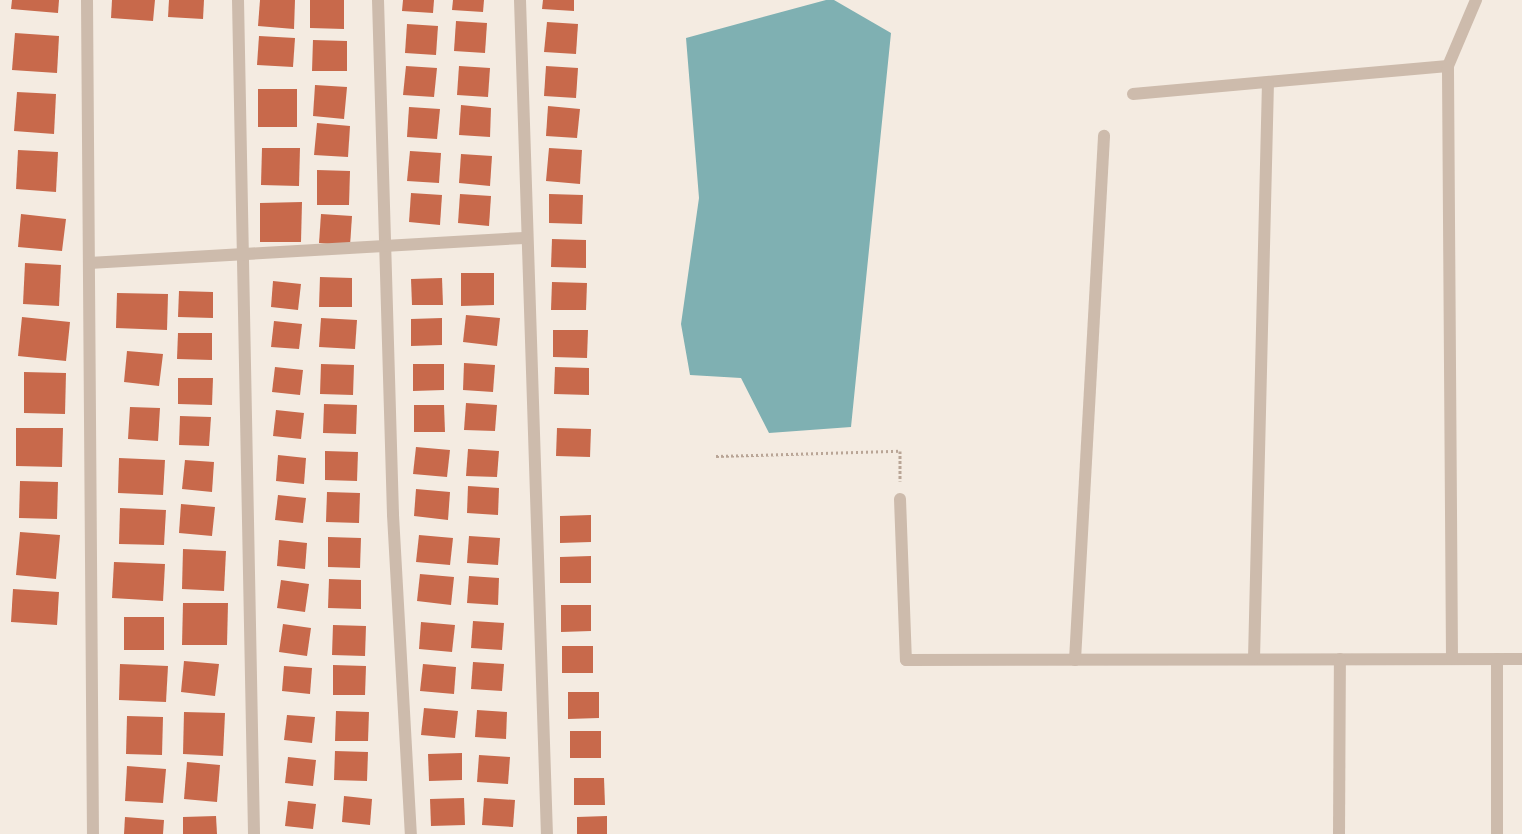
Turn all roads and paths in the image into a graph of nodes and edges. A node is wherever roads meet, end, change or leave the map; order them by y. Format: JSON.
{"nodes":[{"id":1,"x":87,"y":0,"type":"edge"},
{"id":2,"x":238,"y":0,"type":"edge"},
{"id":3,"x":378,"y":0,"type":"edge"},
{"id":4,"x":520,"y":0,"type":"edge"},
{"id":5,"x":1476,"y":0,"type":"edge"},
{"id":6,"x":1448,"y":66,"type":"junction"},
{"id":7,"x":1268,"y":82,"type":"junction"},
{"id":8,"x":1133,"y":94,"type":"dead end"},
{"id":9,"x":1104,"y":136,"type":"dead end"},
{"id":10,"x":524,"y":238,"type":"junction"},
{"id":11,"x":383,"y":248,"type":"junction"},
{"id":12,"x":242,"y":254,"type":"junction"},
{"id":13,"x":89,"y":263,"type":"junction"},
{"id":14,"x":716,"y":456,"type":"dead end"},
{"id":15,"x":900,"y":499,"type":"joint"},
{"id":16,"x":1254,"y":659,"type":"junction"},
{"id":17,"x":1340,"y":659,"type":"junction"},
{"id":18,"x":1452,"y":659,"type":"junction"},
{"id":19,"x":1497,"y":659,"type":"junction"},
{"id":20,"x":1522,"y":659,"type":"edge"},
{"id":21,"x":1075,"y":660,"type":"junction"},
{"id":22,"x":93,"y":834,"type":"edge"},
{"id":23,"x":254,"y":834,"type":"edge"},
{"id":24,"x":410,"y":834,"type":"edge"},
{"id":25,"x":547,"y":834,"type":"edge"},
{"id":26,"x":1339,"y":834,"type":"edge"},
{"id":27,"x":1497,"y":834,"type":"edge"}],
"edges":[{"from":1,"to":13,"type":"street"},
{"from":2,"to":12,"type":"street"},
{"from":3,"to":11,"type":"street"},
{"from":4,"to":10,"type":"street"},
{"from":5,"to":6,"type":"street"},
{"from":6,"to":7,"type":"street"},
{"from":6,"to":18,"type":"street"},
{"from":7,"to":8,"type":"street"},
{"from":7,"to":16,"type":"street"},
{"from":9,"to":21,"type":"street"},
{"from":10,"to":11,"type":"street"},
{"from":10,"to":25,"type":"street"},
{"from":11,"to":12,"type":"street"},
{"from":11,"to":24,"type":"street"},
{"from":12,"to":13,"type":"street"},
{"from":12,"to":23,"type":"street"},
{"from":13,"to":22,"type":"street"},
{"from":14,"to":15,"type":"path"},
{"from":15,"to":21,"type":"street"},
{"from":16,"to":17,"type":"street"},
{"from":16,"to":21,"type":"street"},
{"from":17,"to":18,"type":"street"},
{"from":17,"to":26,"type":"street"},
{"from":18,"to":19,"type":"street"},
{"from":19,"to":20,"type":"street"},
{"from":19,"to":27,"type":"street"}]}
